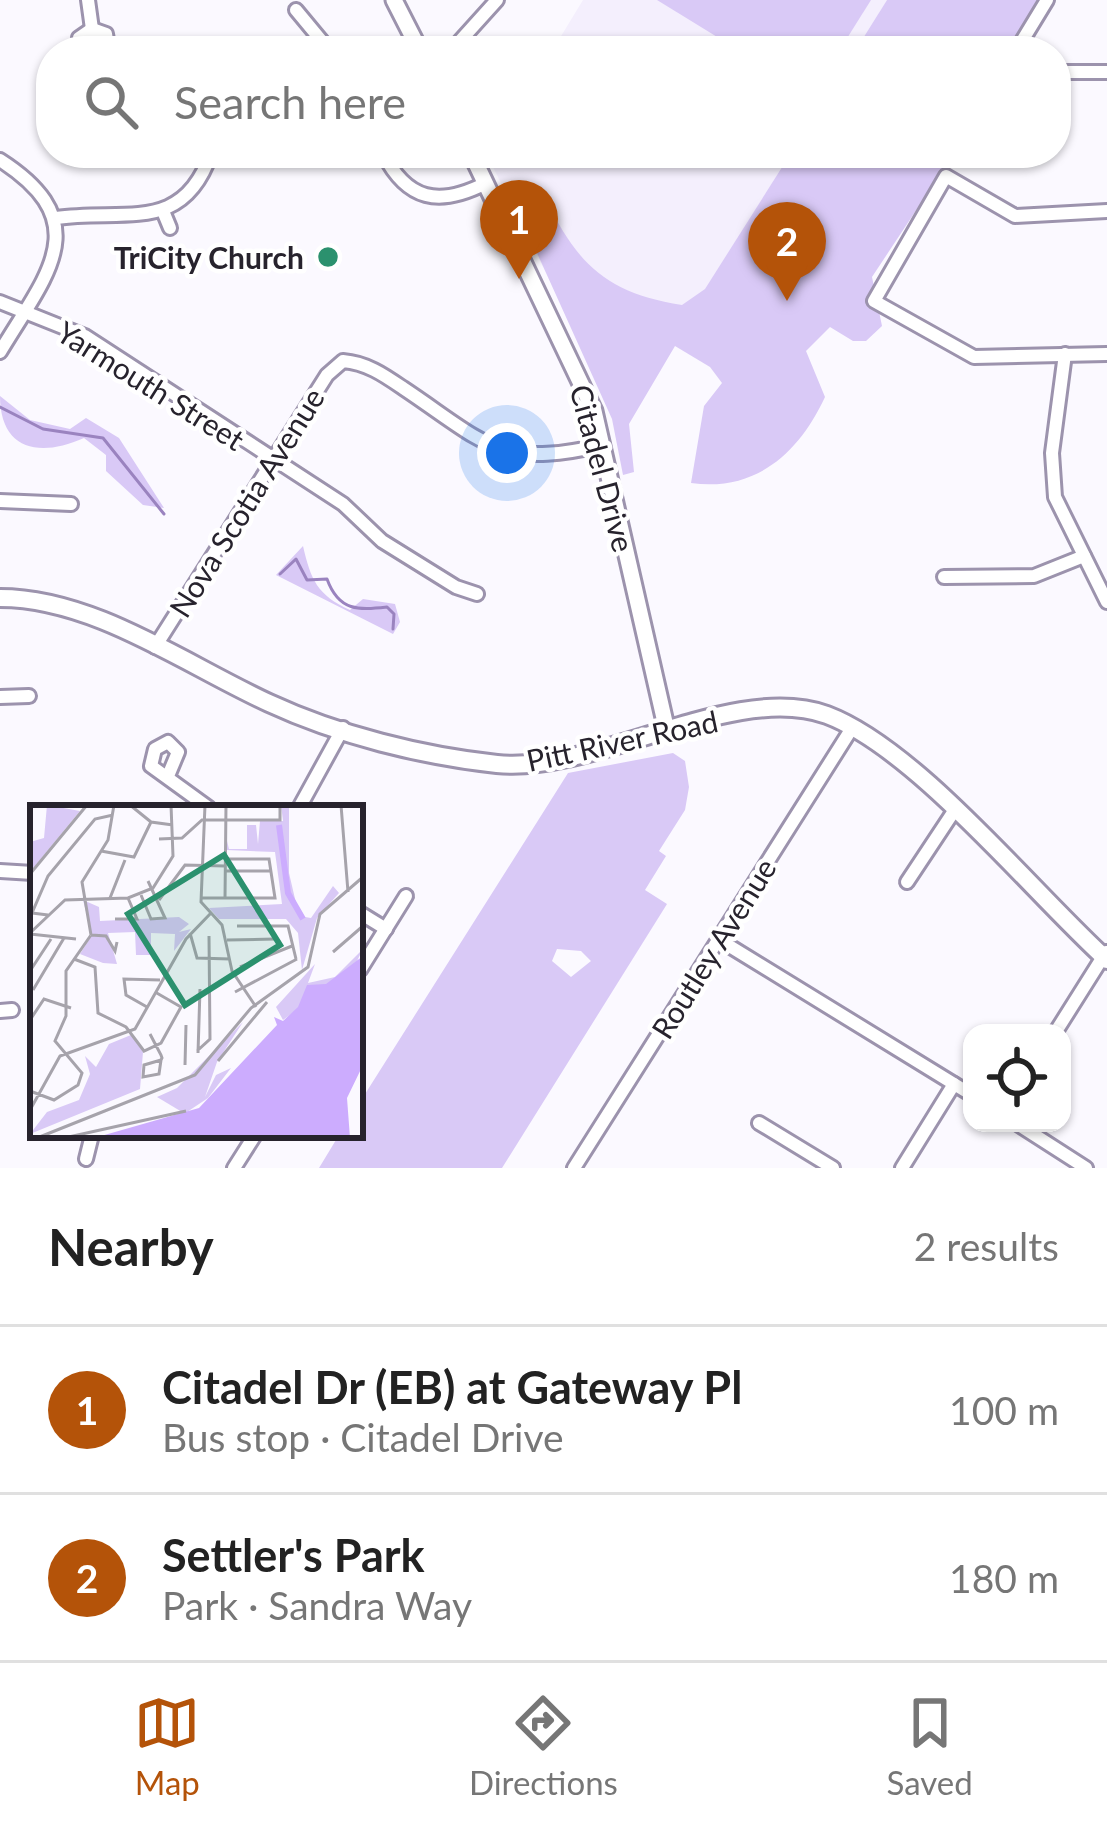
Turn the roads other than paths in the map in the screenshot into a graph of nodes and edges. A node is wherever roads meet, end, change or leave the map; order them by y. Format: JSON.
{"nodes":[{"id":1,"x":88,"y":0,"type":"edge"},
{"id":2,"x":394,"y":0,"type":"edge"},
{"id":3,"x":497,"y":0,"type":"edge"},
{"id":4,"x":1047,"y":0,"type":"edge"},
{"id":5,"x":296,"y":10,"type":"dead end"},
{"id":6,"x":92,"y":29,"type":"junction"},
{"id":7,"x":83,"y":36,"type":"edge"},
{"id":8,"x":106,"y":36,"type":"edge"},
{"id":9,"x":318,"y":36,"type":"edge"},
{"id":10,"x":412,"y":36,"type":"edge"},
{"id":11,"x":465,"y":36,"type":"edge"},
{"id":12,"x":1025,"y":36,"type":"edge"},
{"id":13,"x":1107,"y":72,"type":"edge"},
{"id":14,"x":1071,"y":73,"type":"edge"},
{"id":15,"x":0,"y":160,"type":"edge"},
{"id":16,"x":203,"y":168,"type":"edge"},
{"id":17,"x":392,"y":168,"type":"edge"},
{"id":18,"x":478,"y":168,"type":"edge"},
{"id":19,"x":486,"y":183,"type":"junction"},
{"id":20,"x":163,"y":211,"type":"junction"},
{"id":21,"x":1107,"y":212,"type":"edge"},
{"id":22,"x":56,"y":218,"type":"junction"},
{"id":23,"x":170,"y":228,"type":"dead end"},
{"id":24,"x":0,"y":302,"type":"edge"},
{"id":25,"x":25,"y":310,"type":"junction"},
{"id":26,"x":0,"y":352,"type":"edge"},
{"id":27,"x":1066,"y":354,"type":"junction"},
{"id":28,"x":1107,"y":354,"type":"edge"},
{"id":29,"x":603,"y":445,"type":"junction"},
{"id":30,"x":271,"y":460,"type":"junction"},
{"id":31,"x":0,"y":501,"type":"edge"},
{"id":32,"x":71,"y":504,"type":"dead end"},
{"id":33,"x":1084,"y":556,"type":"junction"},
{"id":34,"x":944,"y":577,"type":"dead end"},
{"id":35,"x":477,"y":594,"type":"dead end"},
{"id":36,"x":0,"y":598,"type":"edge"},
{"id":37,"x":1107,"y":602,"type":"edge"},
{"id":38,"x":155,"y":647,"type":"junction"},
{"id":39,"x":29,"y":696,"type":"dead end"},
{"id":40,"x":0,"y":697,"type":"edge"},
{"id":41,"x":343,"y":728,"type":"junction"},
{"id":42,"x":852,"y":728,"type":"junction"},
{"id":43,"x":667,"y":731,"type":"junction"},
{"id":44,"x":168,"y":776,"type":"dead end"},
{"id":45,"x":204,"y":805,"type":"edge"},
{"id":46,"x":301,"y":805,"type":"edge"},
{"id":47,"x":954,"y":811,"type":"junction"},
{"id":48,"x":0,"y":871,"type":"edge"},
{"id":49,"x":30,"y":873,"type":"edge"},
{"id":50,"x":907,"y":882,"type":"dead end"},
{"id":51,"x":406,"y":896,"type":"dead end"},
{"id":52,"x":363,"y":915,"type":"edge"},
{"id":53,"x":386,"y":929,"type":"junction"},
{"id":54,"x":718,"y":939,"type":"junction"},
{"id":55,"x":1106,"y":956,"type":"edge"},
{"id":56,"x":363,"y":965,"type":"edge"},
{"id":57,"x":1061,"y":1024,"type":"edge"},
{"id":58,"x":953,"y":1084,"type":"junction"},
{"id":59,"x":963,"y":1090,"type":"edge"},
{"id":60,"x":760,"y":1123,"type":"dead end"},
{"id":61,"x":1030,"y":1132,"type":"edge"},
{"id":62,"x":91,"y":1138,"type":"edge"},
{"id":63,"x":253,"y":1138,"type":"edge"},
{"id":64,"x":1065,"y":1155,"type":"junction"},
{"id":65,"x":86,"y":1159,"type":"dead end"},
{"id":66,"x":234,"y":1168,"type":"edge"},
{"id":67,"x":574,"y":1168,"type":"edge"},
{"id":68,"x":833,"y":1168,"type":"edge"},
{"id":69,"x":902,"y":1168,"type":"edge"},
{"id":70,"x":1056,"y":1168,"type":"edge"},
{"id":71,"x":1086,"y":1168,"type":"edge"}],
"edges":[{"from":1,"to":6,"type":"street"},
{"from":2,"to":10,"type":"street"},
{"from":3,"to":11,"type":"street"},
{"from":4,"to":12,"type":"street"},
{"from":5,"to":9,"type":"street"},
{"from":6,"to":7,"type":"street"},
{"from":6,"to":8,"type":"street"},
{"from":13,"to":14,"type":"street"},
{"from":15,"to":22,"type":"street"},
{"from":16,"to":20,"type":"street"},
{"from":17,"to":19,"type":"street"},
{"from":18,"to":19,"type":"street","name":"Citadel Drive"},
{"from":19,"to":29,"type":"street","name":"Citadel Drive"},
{"from":20,"to":22,"type":"street"},
{"from":20,"to":23,"type":"street"},
{"from":21,"to":27,"type":"street"},
{"from":22,"to":25,"type":"street"},
{"from":24,"to":25,"type":"street","name":"Yarmouth Street"},
{"from":25,"to":26,"type":"street"},
{"from":25,"to":30,"type":"street","name":"Yarmouth Street"},
{"from":27,"to":28,"type":"street"},
{"from":27,"to":33,"type":"street"},
{"from":29,"to":30,"type":"street","name":"Nova Scotia Avenue"},
{"from":29,"to":43,"type":"street","name":"Citadel Drive"},
{"from":30,"to":35,"type":"street","name":"Yarmouth Street"},
{"from":30,"to":38,"type":"street","name":"Nova Scotia Avenue"},
{"from":31,"to":32,"type":"street"},
{"from":33,"to":34,"type":"street"},
{"from":33,"to":37,"type":"street"},
{"from":36,"to":38,"type":"main road","name":"Pitt River Road"},
{"from":38,"to":41,"type":"main road","name":"Pitt River Road"},
{"from":39,"to":40,"type":"street"},
{"from":41,"to":43,"type":"main road","name":"Pitt River Road"},
{"from":41,"to":46,"type":"street"},
{"from":42,"to":43,"type":"main road","name":"Pitt River Road"},
{"from":42,"to":47,"type":"main road","name":"Pitt River Road"},
{"from":42,"to":54,"type":"street","name":"Routley Avenue"},
{"from":44,"to":45,"type":"street"},
{"from":47,"to":50,"type":"street"},
{"from":47,"to":55,"type":"main road","name":"Pitt River Road"},
{"from":48,"to":49,"type":"street"},
{"from":51,"to":53,"type":"street"},
{"from":52,"to":53,"type":"street"},
{"from":53,"to":56,"type":"street"},
{"from":54,"to":58,"type":"street"},
{"from":54,"to":67,"type":"street","name":"Routley Avenue"},
{"from":55,"to":57,"type":"street"},
{"from":58,"to":59,"type":"street"},
{"from":58,"to":69,"type":"street"},
{"from":60,"to":68,"type":"street"},
{"from":61,"to":64,"type":"street"},
{"from":62,"to":65,"type":"street"},
{"from":63,"to":66,"type":"street"},
{"from":64,"to":70,"type":"street"},
{"from":64,"to":71,"type":"street"}]}
